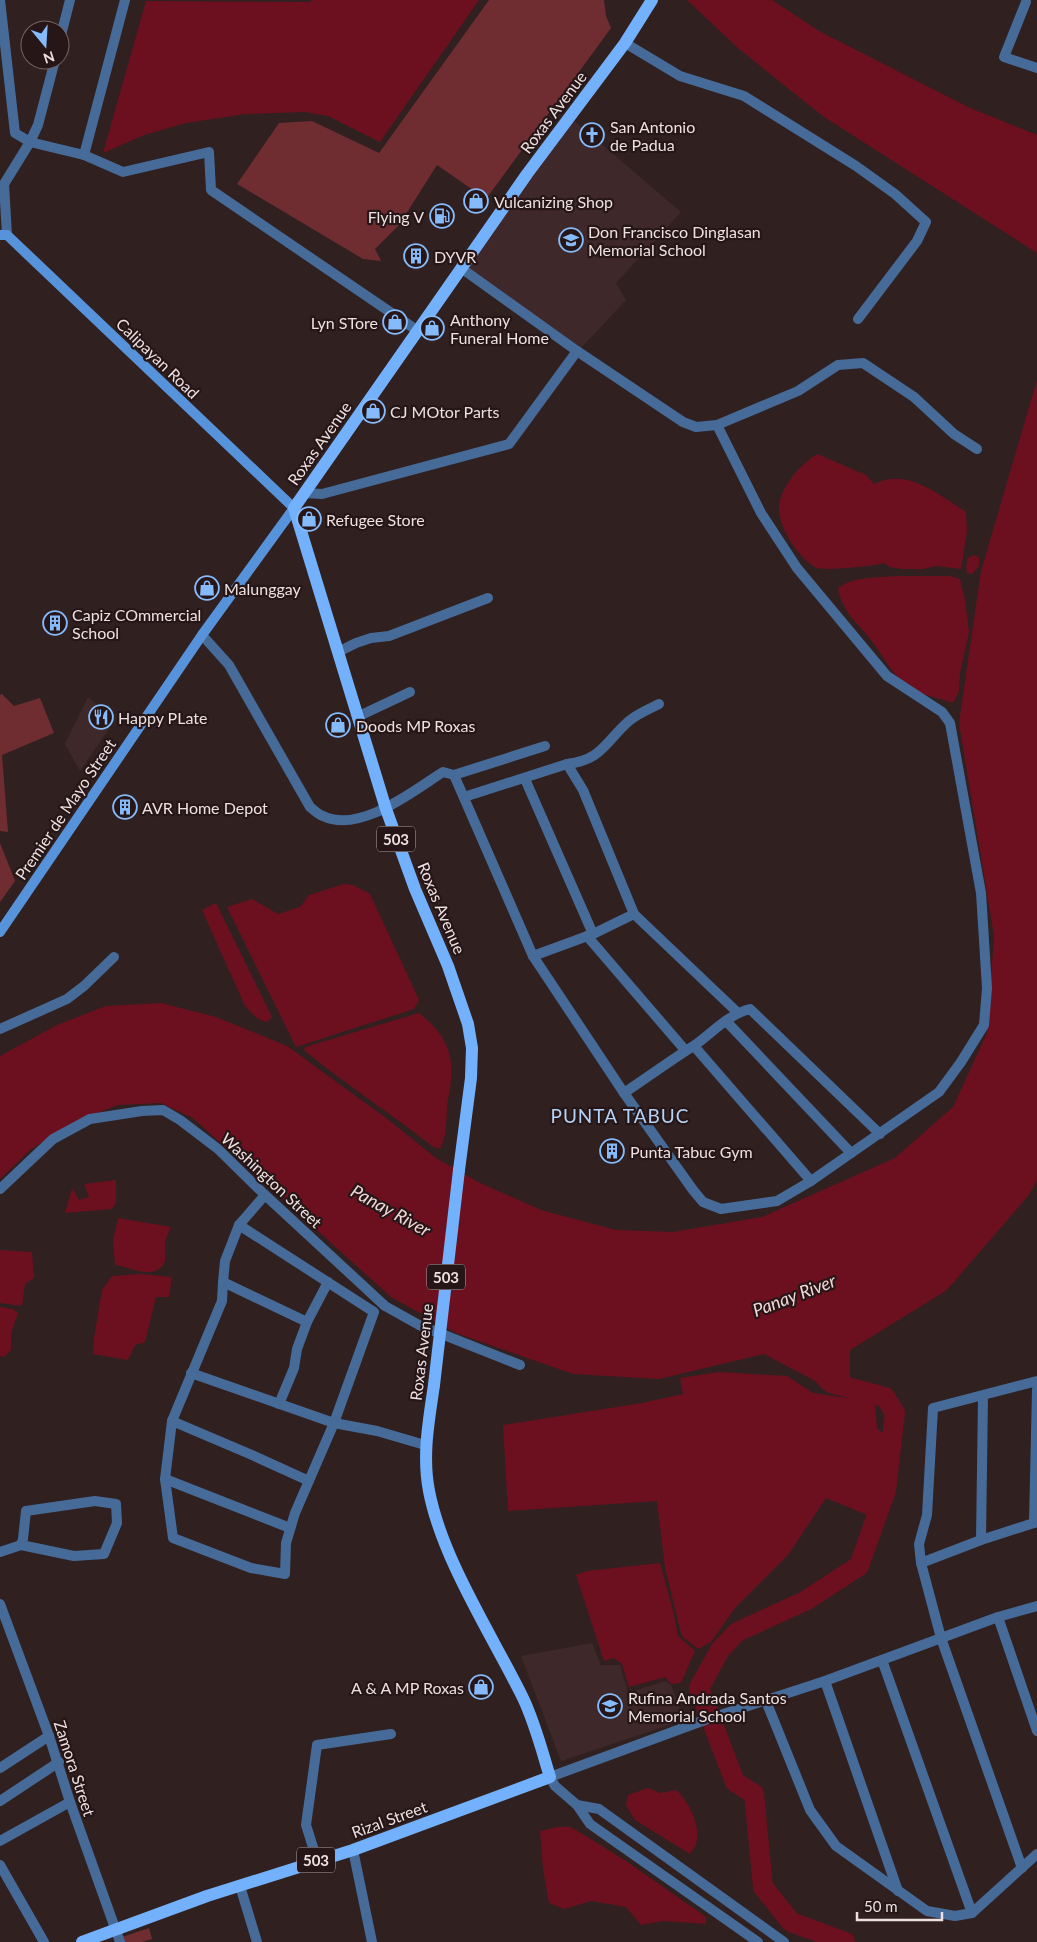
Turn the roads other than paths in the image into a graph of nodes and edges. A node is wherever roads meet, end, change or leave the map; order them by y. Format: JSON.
{"nodes":[{"id":1,"x":0,"y":0,"type":"edge"},
{"id":2,"x":70,"y":0,"type":"edge"},
{"id":3,"x":125,"y":0,"type":"edge"},
{"id":4,"x":652,"y":0,"type":"edge"},
{"id":5,"x":1027,"y":1,"type":"edge"},
{"id":6,"x":1037,"y":6,"type":"edge"},
{"id":7,"x":65,"y":20,"type":"edge"},
{"id":8,"x":625,"y":43,"type":"junction"},
{"id":9,"x":1037,"y":68,"type":"edge"},
{"id":10,"x":52,"y":70,"type":"edge"},
{"id":11,"x":30,"y":142,"type":"junction"},
{"id":12,"x":84,"y":155,"type":"junction"},
{"id":13,"x":3,"y":235,"type":"edge"},
{"id":14,"x":461,"y":268,"type":"junction"},
{"id":15,"x":858,"y":319,"type":"dead end"},
{"id":16,"x":418,"y":331,"type":"junction"},
{"id":17,"x":577,"y":351,"type":"junction"},
{"id":18,"x":717,"y":425,"type":"junction"},
{"id":19,"x":977,"y":449,"type":"dead end"},
{"id":20,"x":304,"y":492,"type":"junction"},
{"id":21,"x":294,"y":508,"type":"junction"},
{"id":22,"x":488,"y":598,"type":"dead end"},
{"id":23,"x":202,"y":635,"type":"junction"},
{"id":24,"x":338,"y":652,"type":"junction"},
{"id":25,"x":410,"y":692,"type":"dead end"},
{"id":26,"x":659,"y":704,"type":"dead end"},
{"id":27,"x":358,"y":717,"type":"junction"},
{"id":28,"x":545,"y":746,"type":"dead end"},
{"id":29,"x":567,"y":764,"type":"junction"},
{"id":30,"x":454,"y":775,"type":"junction"},
{"id":31,"x":525,"y":779,"type":"junction"},
{"id":32,"x":464,"y":797,"type":"junction"},
{"id":33,"x":386,"y":809,"type":"junction"},
{"id":34,"x":634,"y":914,"type":"junction"},
{"id":35,"x":0,"y":932,"type":"edge"},
{"id":36,"x":590,"y":935,"type":"junction"},
{"id":37,"x":533,"y":956,"type":"junction"},
{"id":38,"x":114,"y":957,"type":"dead end"},
{"id":39,"x":737,"y":1012,"type":"junction"},
{"id":40,"x":727,"y":1022,"type":"junction"},
{"id":41,"x":0,"y":1029,"type":"edge"},
{"id":42,"x":690,"y":1048,"type":"junction"},
{"id":43,"x":624,"y":1093,"type":"junction"},
{"id":44,"x":880,"y":1134,"type":"junction"},
{"id":45,"x":851,"y":1153,"type":"junction"},
{"id":46,"x":811,"y":1181,"type":"junction"},
{"id":47,"x":0,"y":1189,"type":"edge"},
{"id":48,"x":265,"y":1195,"type":"junction"},
{"id":49,"x":239,"y":1225,"type":"junction"},
{"id":50,"x":223,"y":1282,"type":"junction"},
{"id":51,"x":328,"y":1282,"type":"junction"},
{"id":52,"x":307,"y":1322,"type":"junction"},
{"id":53,"x":520,"y":1365,"type":"dead end"},
{"id":54,"x":191,"y":1373,"type":"junction"},
{"id":55,"x":1037,"y":1381,"type":"edge"},
{"id":56,"x":1037,"y":1390,"type":"edge"},
{"id":57,"x":983,"y":1396,"type":"junction"},
{"id":58,"x":280,"y":1404,"type":"junction"},
{"id":59,"x":172,"y":1421,"type":"junction"},
{"id":60,"x":334,"y":1423,"type":"junction"},
{"id":61,"x":425,"y":1445,"type":"junction"},
{"id":62,"x":165,"y":1478,"type":"junction"},
{"id":63,"x":308,"y":1482,"type":"junction"},
{"id":64,"x":1035,"y":1522,"type":"edge"},
{"id":65,"x":290,"y":1528,"type":"junction"},
{"id":66,"x":981,"y":1540,"type":"junction"},
{"id":67,"x":21,"y":1545,"type":"junction"},
{"id":68,"x":0,"y":1552,"type":"edge"},
{"id":69,"x":921,"y":1563,"type":"junction"},
{"id":70,"x":0,"y":1604,"type":"edge"},
{"id":71,"x":1037,"y":1606,"type":"edge"},
{"id":72,"x":998,"y":1617,"type":"junction"},
{"id":73,"x":941,"y":1638,"type":"junction"},
{"id":74,"x":882,"y":1660,"type":"junction"},
{"id":75,"x":825,"y":1680,"type":"junction"},
{"id":76,"x":766,"y":1701,"type":"junction"},
{"id":77,"x":1037,"y":1731,"type":"edge"},
{"id":78,"x":391,"y":1734,"type":"dead end"},
{"id":79,"x":50,"y":1736,"type":"junction"},
{"id":80,"x":59,"y":1762,"type":"junction"},
{"id":81,"x":0,"y":1768,"type":"edge"},
{"id":82,"x":550,"y":1777,"type":"junction"},
{"id":83,"x":0,"y":1801,"type":"edge"},
{"id":84,"x":70,"y":1802,"type":"junction"},
{"id":85,"x":577,"y":1805,"type":"junction"},
{"id":86,"x":0,"y":1841,"type":"edge"},
{"id":87,"x":353,"y":1850,"type":"junction"},
{"id":88,"x":1037,"y":1854,"type":"edge"},
{"id":89,"x":317,"y":1860,"type":"junction"},
{"id":90,"x":0,"y":1866,"type":"edge"},
{"id":91,"x":1022,"y":1868,"type":"junction"},
{"id":92,"x":240,"y":1886,"type":"junction"},
{"id":93,"x":898,"y":1891,"type":"junction"},
{"id":94,"x":972,"y":1913,"type":"junction"},
{"id":95,"x":118,"y":1936,"type":"edge"},
{"id":96,"x":44,"y":1942,"type":"edge"},
{"id":97,"x":82,"y":1942,"type":"edge"},
{"id":98,"x":257,"y":1942,"type":"edge"},
{"id":99,"x":372,"y":1942,"type":"edge"},
{"id":100,"x":758,"y":1942,"type":"edge"},
{"id":101,"x":784,"y":1942,"type":"edge"}],
"edges":[{"from":1,"to":11,"type":"street"},
{"from":2,"to":7,"type":"street"},
{"from":3,"to":12,"type":"street"},
{"from":4,"to":8,"type":"main road","name":"Roxas Avenue"},
{"from":5,"to":6,"type":"street"},
{"from":5,"to":9,"type":"street"},
{"from":8,"to":14,"type":"main road","name":"Roxas Avenue"},
{"from":8,"to":15,"type":"street"},
{"from":10,"to":11,"type":"street"},
{"from":11,"to":12,"type":"street"},
{"from":11,"to":13,"type":"street"},
{"from":12,"to":16,"type":"street"},
{"from":13,"to":21,"type":"main road","name":"Calipayan Road"},
{"from":14,"to":16,"type":"main road","name":"Roxas Avenue"},
{"from":14,"to":17,"type":"street"},
{"from":16,"to":20,"type":"main road","name":"Roxas Avenue"},
{"from":17,"to":18,"type":"street"},
{"from":17,"to":20,"type":"street"},
{"from":18,"to":19,"type":"street"},
{"from":18,"to":44,"type":"street"},
{"from":20,"to":21,"type":"main road","name":"Roxas Avenue"},
{"from":21,"to":23,"type":"main road","name":"Premier de Mayo Street"},
{"from":21,"to":24,"type":"main road","name":"Roxas Avenue","number":"503"},
{"from":22,"to":24,"type":"street"},
{"from":23,"to":33,"type":"street"},
{"from":23,"to":35,"type":"main road","name":"Premier de Mayo Street"},
{"from":24,"to":27,"type":"main road","name":"Roxas Avenue","number":"503"},
{"from":25,"to":27,"type":"street"},
{"from":26,"to":29,"type":"street"},
{"from":27,"to":33,"type":"main road","name":"Roxas Avenue","number":"503"},
{"from":28,"to":30,"type":"street"},
{"from":29,"to":31,"type":"street"},
{"from":29,"to":34,"type":"street"},
{"from":30,"to":32,"type":"street"},
{"from":30,"to":33,"type":"street"},
{"from":31,"to":32,"type":"street"},
{"from":31,"to":36,"type":"street"},
{"from":32,"to":37,"type":"street"},
{"from":33,"to":61,"type":"main road","name":"Roxas Avenue","number":"503","bridge":true},
{"from":34,"to":36,"type":"street"},
{"from":34,"to":39,"type":"street"},
{"from":36,"to":37,"type":"street"},
{"from":36,"to":42,"type":"street"},
{"from":37,"to":43,"type":"street"},
{"from":38,"to":41,"type":"street"},
{"from":39,"to":40,"type":"street"},
{"from":39,"to":44,"type":"street"},
{"from":40,"to":42,"type":"street"},
{"from":40,"to":45,"type":"street"},
{"from":42,"to":43,"type":"street"},
{"from":42,"to":46,"type":"street"},
{"from":43,"to":46,"type":"street"},
{"from":44,"to":45,"type":"street"},
{"from":45,"to":46,"type":"street"},
{"from":47,"to":48,"type":"street","name":"Washington Street"},
{"from":48,"to":49,"type":"street"},
{"from":48,"to":53,"type":"street","name":"Washington Street"},
{"from":49,"to":50,"type":"street"},
{"from":49,"to":51,"type":"street"},
{"from":50,"to":52,"type":"street"},
{"from":50,"to":54,"type":"street"},
{"from":51,"to":52,"type":"street"},
{"from":51,"to":60,"type":"street"},
{"from":52,"to":58,"type":"street"},
{"from":54,"to":58,"type":"street"},
{"from":54,"to":59,"type":"street"},
{"from":55,"to":57,"type":"street"},
{"from":56,"to":64,"type":"street"},
{"from":57,"to":66,"type":"street"},
{"from":57,"to":69,"type":"street"},
{"from":58,"to":60,"type":"street"},
{"from":59,"to":62,"type":"street"},
{"from":59,"to":63,"type":"street"},
{"from":60,"to":61,"type":"street"},
{"from":60,"to":63,"type":"street"},
{"from":61,"to":82,"type":"main road","name":"Roxas Avenue","number":"503"},
{"from":62,"to":65,"type":"street"},
{"from":62,"to":65,"type":"street"},
{"from":63,"to":65,"type":"street"},
{"from":64,"to":66,"type":"street"},
{"from":66,"to":69,"type":"street"},
{"from":67,"to":67,"type":"street"},
{"from":67,"to":68,"type":"street"},
{"from":69,"to":73,"type":"street"},
{"from":70,"to":79,"type":"street","name":"Zamora Street"},
{"from":71,"to":72,"type":"street","name":"Rizal Street"},
{"from":72,"to":73,"type":"street","name":"Rizal Street"},
{"from":72,"to":77,"type":"street"},
{"from":73,"to":74,"type":"street","name":"Rizal Street"},
{"from":73,"to":91,"type":"street"},
{"from":74,"to":75,"type":"street","name":"Rizal Street"},
{"from":74,"to":94,"type":"street"},
{"from":75,"to":76,"type":"street","name":"Rizal Street"},
{"from":75,"to":93,"type":"street"},
{"from":76,"to":82,"type":"street","name":"Rizal Street"},
{"from":76,"to":93,"type":"street"},
{"from":78,"to":89,"type":"street"},
{"from":79,"to":80,"type":"street","name":"Zamora Street"},
{"from":79,"to":81,"type":"street"},
{"from":80,"to":83,"type":"street"},
{"from":80,"to":84,"type":"street","name":"Zamora Street"},
{"from":82,"to":85,"type":"street"},
{"from":82,"to":87,"type":"main road","name":"Rizal Street","number":"503"},
{"from":84,"to":86,"type":"street"},
{"from":84,"to":95,"type":"street","name":"Zamora Street"},
{"from":85,"to":100,"type":"street"},
{"from":85,"to":101,"type":"street"},
{"from":87,"to":89,"type":"main road","name":"Rizal Street","number":"503"},
{"from":87,"to":99,"type":"street"},
{"from":88,"to":91,"type":"street"},
{"from":89,"to":92,"type":"main road","name":"Rizal Street","number":"503"},
{"from":90,"to":96,"type":"street"},
{"from":91,"to":94,"type":"street"},
{"from":92,"to":95,"type":"main road","name":"Rizal Street","number":"503"},
{"from":92,"to":98,"type":"street"},
{"from":93,"to":94,"type":"street"},
{"from":95,"to":97,"type":"main road","name":"Rizal Street","number":"503"}]}
